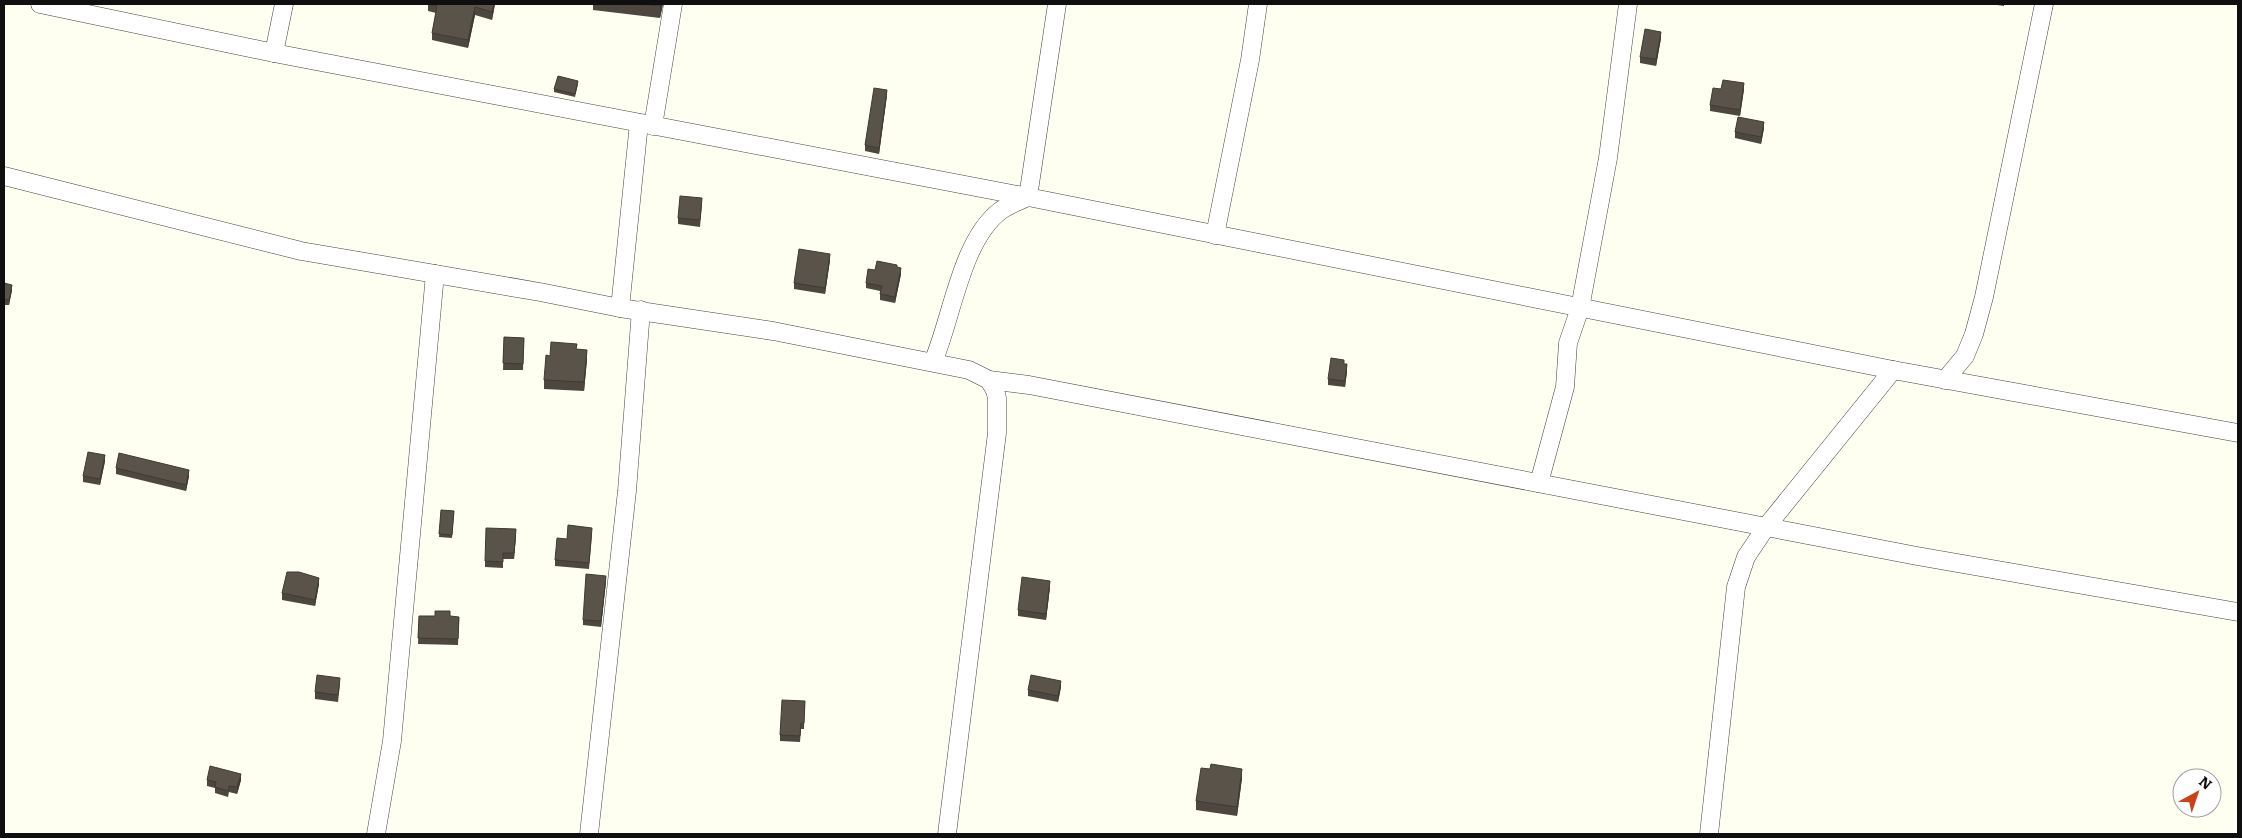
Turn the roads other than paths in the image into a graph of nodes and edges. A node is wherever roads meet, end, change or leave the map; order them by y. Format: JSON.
{"nodes":[{"id":1,"x":40,"y":4,"type":"edge"},
{"id":2,"x":284,"y":4,"type":"edge"},
{"id":3,"x":673,"y":4,"type":"edge"},
{"id":4,"x":1057,"y":4,"type":"edge"},
{"id":5,"x":1258,"y":4,"type":"edge"},
{"id":6,"x":1628,"y":4,"type":"edge"},
{"id":7,"x":2044,"y":4,"type":"edge"},
{"id":8,"x":79,"y":8,"type":"edge"},
{"id":9,"x":274,"y":53,"type":"junction"},
{"id":10,"x":646,"y":124,"type":"junction"},
{"id":11,"x":4,"y":176,"type":"edge"},
{"id":12,"x":1028,"y":197,"type":"junction"},
{"id":13,"x":1215,"y":235,"type":"junction"},
{"id":14,"x":435,"y":274,"type":"junction"},
{"id":15,"x":620,"y":308,"type":"junction"},
{"id":16,"x":1580,"y":308,"type":"junction"},
{"id":17,"x":641,"y":310,"type":"junction"},
{"id":18,"x":933,"y":362,"type":"junction"},
{"id":19,"x":1893,"y":370,"type":"junction"},
{"id":20,"x":989,"y":380,"type":"junction"},
{"id":21,"x":1945,"y":380,"type":"junction"},
{"id":22,"x":2238,"y":433,"type":"edge"},
{"id":23,"x":1539,"y":483,"type":"junction"},
{"id":24,"x":1766,"y":527,"type":"junction"},
{"id":25,"x":2238,"y":612,"type":"edge"},
{"id":26,"x":376,"y":834,"type":"edge"},
{"id":27,"x":589,"y":834,"type":"edge"},
{"id":28,"x":947,"y":834,"type":"edge"},
{"id":29,"x":1710,"y":834,"type":"edge"}],
"edges":[{"from":1,"to":8,"type":"street"},
{"from":2,"to":9,"type":"street"},
{"from":3,"to":10,"type":"street"},
{"from":4,"to":12,"type":"street"},
{"from":5,"to":13,"type":"street"},
{"from":6,"to":16,"type":"street"},
{"from":7,"to":21,"type":"street"},
{"from":8,"to":9,"type":"street"},
{"from":9,"to":10,"type":"street"},
{"from":10,"to":12,"type":"street"},
{"from":10,"to":15,"type":"street"},
{"from":11,"to":14,"type":"street"},
{"from":12,"to":13,"type":"street"},
{"from":12,"to":18,"type":"street"},
{"from":13,"to":16,"type":"street"},
{"from":14,"to":15,"type":"street"},
{"from":14,"to":26,"type":"street"},
{"from":15,"to":17,"type":"street"},
{"from":16,"to":19,"type":"street"},
{"from":16,"to":23,"type":"street"},
{"from":17,"to":18,"type":"street"},
{"from":17,"to":27,"type":"street"},
{"from":18,"to":20,"type":"street"},
{"from":19,"to":21,"type":"street"},
{"from":19,"to":24,"type":"street"},
{"from":20,"to":23,"type":"street"},
{"from":20,"to":28,"type":"street"},
{"from":21,"to":22,"type":"street"},
{"from":23,"to":24,"type":"street"},
{"from":24,"to":25,"type":"street"},
{"from":24,"to":29,"type":"street"}]}
